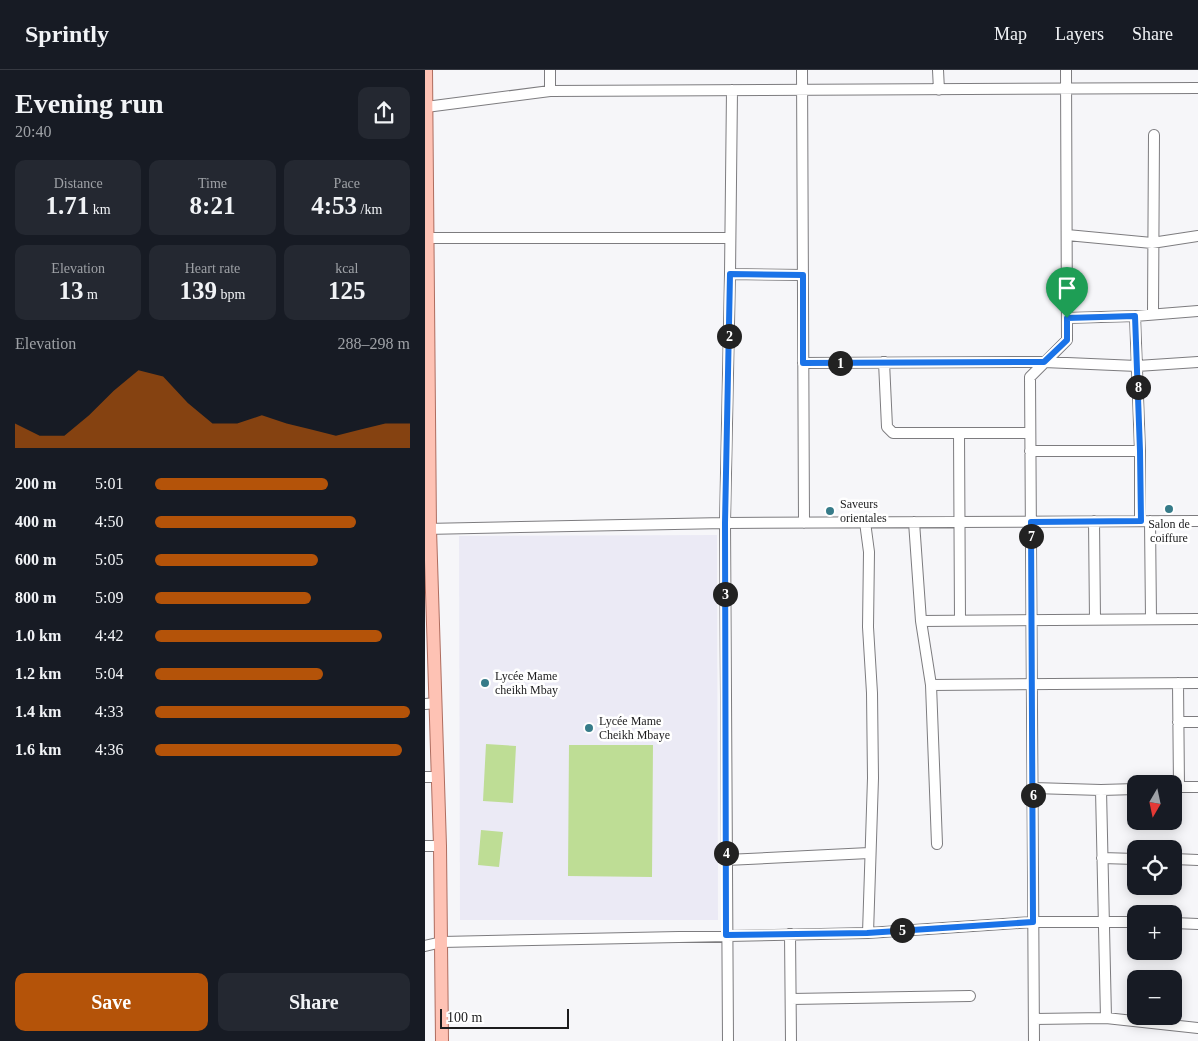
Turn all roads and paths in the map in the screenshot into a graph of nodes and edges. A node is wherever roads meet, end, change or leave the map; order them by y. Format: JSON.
{"nodes":[{"id":1,"x":426,"y":70,"type":"edge"},
{"id":2,"x":550,"y":70,"type":"edge"},
{"id":3,"x":802,"y":70,"type":"edge"},
{"id":4,"x":938,"y":70,"type":"edge"},
{"id":5,"x":1066,"y":70,"type":"edge"},
{"id":6,"x":1198,"y":88,"type":"edge"},
{"id":7,"x":1066,"y":89,"type":"junction"},
{"id":8,"x":732,"y":90,"type":"junction"},
{"id":9,"x":802,"y":90,"type":"junction"},
{"id":10,"x":939,"y":90,"type":"junction"},
{"id":11,"x":550,"y":91,"type":"junction"},
{"id":12,"x":426,"y":107,"type":"edge"},
{"id":13,"x":1153,"y":135,"type":"dead end"},
{"id":14,"x":1067,"y":235,"type":"junction"},
{"id":15,"x":1198,"y":236,"type":"edge"},
{"id":16,"x":426,"y":238,"type":"junction"},
{"id":17,"x":730,"y":238,"type":"junction"},
{"id":18,"x":1152,"y":243,"type":"junction"},
{"id":19,"x":730,"y":274,"type":"junction"},
{"id":20,"x":803,"y":275,"type":"junction"},
{"id":21,"x":426,"y":280,"type":"edge"},
{"id":22,"x":1198,"y":310,"type":"edge"},
{"id":23,"x":1153,"y":314,"type":"junction"},
{"id":24,"x":1135,"y":316,"type":"junction"},
{"id":25,"x":1067,"y":318,"type":"junction"},
{"id":26,"x":884,"y":362,"type":"junction"},
{"id":27,"x":1044,"y":362,"type":"junction"},
{"id":28,"x":1198,"y":362,"type":"edge"},
{"id":29,"x":803,"y":363,"type":"junction"},
{"id":30,"x":1137,"y":366,"type":"junction"},
{"id":31,"x":959,"y":433,"type":"junction"},
{"id":32,"x":1030,"y":433,"type":"junction"},
{"id":33,"x":1030,"y":450,"type":"junction"},
{"id":34,"x":1140,"y":451,"type":"junction"},
{"id":35,"x":1094,"y":521,"type":"junction"},
{"id":36,"x":1145,"y":521,"type":"junction"},
{"id":37,"x":1198,"y":521,"type":"edge"},
{"id":38,"x":865,"y":522,"type":"junction"},
{"id":39,"x":914,"y":522,"type":"junction"},
{"id":40,"x":960,"y":522,"type":"junction"},
{"id":41,"x":1031,"y":522,"type":"junction"},
{"id":42,"x":725,"y":523,"type":"junction"},
{"id":43,"x":804,"y":523,"type":"junction"},
{"id":44,"x":427,"y":529,"type":"edge"},
{"id":45,"x":1151,"y":619,"type":"junction"},
{"id":46,"x":1198,"y":619,"type":"edge"},
{"id":47,"x":960,"y":620,"type":"junction"},
{"id":48,"x":1031,"y":620,"type":"junction"},
{"id":49,"x":1095,"y":620,"type":"junction"},
{"id":50,"x":921,"y":621,"type":"junction"},
{"id":51,"x":1178,"y":683,"type":"junction"},
{"id":52,"x":1198,"y":683,"type":"edge"},
{"id":53,"x":931,"y":685,"type":"junction"},
{"id":54,"x":1032,"y":686,"type":"junction"},
{"id":55,"x":430,"y":704,"type":"edge"},
{"id":56,"x":1178,"y":722,"type":"junction"},
{"id":57,"x":1198,"y":722,"type":"edge"},
{"id":58,"x":1176,"y":775,"type":"edge"},
{"id":59,"x":425,"y":777,"type":"edge"},
{"id":60,"x":438,"y":777,"type":"junction"},
{"id":61,"x":1183,"y":787,"type":"edge"},
{"id":62,"x":1198,"y":787,"type":"edge"},
{"id":63,"x":1033,"y":788,"type":"junction"},
{"id":64,"x":1127,"y":789,"type":"edge"},
{"id":65,"x":1101,"y":790,"type":"junction"},
{"id":66,"x":937,"y":844,"type":"dead end"},
{"id":67,"x":425,"y":846,"type":"edge"},
{"id":68,"x":440,"y":846,"type":"junction"},
{"id":69,"x":869,"y":853,"type":"junction"},
{"id":70,"x":1102,"y":858,"type":"junction"},
{"id":71,"x":1127,"y":859,"type":"edge"},
{"id":72,"x":1182,"y":859,"type":"edge"},
{"id":73,"x":726,"y":860,"type":"junction"},
{"id":74,"x":1198,"y":860,"type":"edge"},
{"id":75,"x":1103,"y":920,"type":"junction"},
{"id":76,"x":1127,"y":921,"type":"edge"},
{"id":77,"x":1033,"y":922,"type":"junction"},
{"id":78,"x":1182,"y":923,"type":"edge"},
{"id":79,"x":1198,"y":924,"type":"edge"},
{"id":80,"x":867,"y":933,"type":"junction"},
{"id":81,"x":790,"y":934,"type":"junction"},
{"id":82,"x":726,"y":935,"type":"junction"},
{"id":83,"x":442,"y":942,"type":"junction"},
{"id":84,"x":425,"y":946,"type":"edge"},
{"id":85,"x":970,"y":996,"type":"dead end"},
{"id":86,"x":791,"y":999,"type":"junction"},
{"id":87,"x":1106,"y":1018,"type":"junction"},
{"id":88,"x":1034,"y":1019,"type":"junction"},
{"id":89,"x":1198,"y":1028,"type":"edge"},
{"id":90,"x":442,"y":1041,"type":"edge"},
{"id":91,"x":728,"y":1041,"type":"edge"},
{"id":92,"x":791,"y":1041,"type":"edge"},
{"id":93,"x":1034,"y":1041,"type":"edge"}],
"edges":[{"from":1,"to":12,"type":"main road"},
{"from":2,"to":11,"type":"street"},
{"from":3,"to":9,"type":"street"},
{"from":4,"to":10,"type":"street"},
{"from":5,"to":7,"type":"street"},
{"from":6,"to":7,"type":"street"},
{"from":7,"to":10,"type":"street"},
{"from":7,"to":14,"type":"street"},
{"from":8,"to":9,"type":"street"},
{"from":8,"to":11,"type":"street"},
{"from":8,"to":17,"type":"street"},
{"from":9,"to":10,"type":"street"},
{"from":9,"to":20,"type":"street"},
{"from":11,"to":12,"type":"street"},
{"from":12,"to":16,"type":"main road"},
{"from":13,"to":18,"type":"street"},
{"from":14,"to":18,"type":"street"},
{"from":14,"to":25,"type":"street"},
{"from":15,"to":18,"type":"street"},
{"from":16,"to":17,"type":"street"},
{"from":16,"to":21,"type":"main road"},
{"from":17,"to":19,"type":"street"},
{"from":18,"to":23,"type":"street"},
{"from":19,"to":20,"type":"street"},
{"from":19,"to":42,"type":"street"},
{"from":20,"to":29,"type":"street"},
{"from":21,"to":44,"type":"main road"},
{"from":22,"to":23,"type":"street"},
{"from":23,"to":24,"type":"street"},
{"from":24,"to":25,"type":"street"},
{"from":24,"to":30,"type":"street"},
{"from":25,"to":27,"type":"street"},
{"from":26,"to":27,"type":"street"},
{"from":26,"to":29,"type":"street"},
{"from":26,"to":31,"type":"street"},
{"from":27,"to":30,"type":"street"},
{"from":27,"to":32,"type":"street"},
{"from":28,"to":30,"type":"street"},
{"from":29,"to":43,"type":"street"},
{"from":30,"to":34,"type":"street"},
{"from":31,"to":32,"type":"street"},
{"from":31,"to":40,"type":"street"},
{"from":32,"to":33,"type":"street"},
{"from":33,"to":34,"type":"street"},
{"from":33,"to":41,"type":"street"},
{"from":34,"to":36,"type":"street"},
{"from":35,"to":36,"type":"street"},
{"from":35,"to":41,"type":"street"},
{"from":35,"to":49,"type":"street"},
{"from":36,"to":37,"type":"street"},
{"from":36,"to":45,"type":"street"},
{"from":38,"to":39,"type":"street"},
{"from":38,"to":43,"type":"street"},
{"from":38,"to":69,"type":"street"},
{"from":39,"to":40,"type":"street"},
{"from":39,"to":50,"type":"street"},
{"from":40,"to":41,"type":"street"},
{"from":40,"to":47,"type":"street"},
{"from":41,"to":48,"type":"street"},
{"from":42,"to":43,"type":"street"},
{"from":42,"to":44,"type":"street"},
{"from":42,"to":73,"type":"street"},
{"from":44,"to":55,"type":"main road"},
{"from":45,"to":46,"type":"street"},
{"from":45,"to":49,"type":"street"},
{"from":47,"to":48,"type":"street"},
{"from":47,"to":50,"type":"street"},
{"from":48,"to":49,"type":"street"},
{"from":48,"to":54,"type":"street"},
{"from":50,"to":53,"type":"street"},
{"from":51,"to":52,"type":"street"},
{"from":51,"to":54,"type":"street"},
{"from":51,"to":56,"type":"street"},
{"from":53,"to":54,"type":"street"},
{"from":53,"to":66,"type":"street"},
{"from":54,"to":63,"type":"street"},
{"from":55,"to":60,"type":"main road"},
{"from":56,"to":57,"type":"street"},
{"from":56,"to":58,"type":"street"},
{"from":59,"to":60,"type":"street"},
{"from":60,"to":68,"type":"main road"},
{"from":61,"to":62,"type":"street"},
{"from":63,"to":65,"type":"street"},
{"from":63,"to":77,"type":"street"},
{"from":64,"to":65,"type":"street"},
{"from":65,"to":70,"type":"street"},
{"from":67,"to":68,"type":"street"},
{"from":68,"to":83,"type":"main road"},
{"from":69,"to":73,"type":"street"},
{"from":69,"to":80,"type":"street"},
{"from":70,"to":71,"type":"street"},
{"from":70,"to":75,"type":"street"},
{"from":72,"to":74,"type":"street"},
{"from":73,"to":82,"type":"street"},
{"from":75,"to":76,"type":"street"},
{"from":75,"to":77,"type":"street"},
{"from":75,"to":87,"type":"street"},
{"from":77,"to":80,"type":"street"},
{"from":77,"to":88,"type":"street"},
{"from":78,"to":79,"type":"street"},
{"from":80,"to":81,"type":"street"},
{"from":81,"to":82,"type":"street"},
{"from":81,"to":86,"type":"street"},
{"from":82,"to":83,"type":"street"},
{"from":82,"to":91,"type":"street"},
{"from":83,"to":84,"type":"street"},
{"from":83,"to":90,"type":"main road"},
{"from":85,"to":86,"type":"street"},
{"from":86,"to":92,"type":"street"},
{"from":87,"to":88,"type":"street"},
{"from":87,"to":89,"type":"street"},
{"from":88,"to":93,"type":"street"}]}
